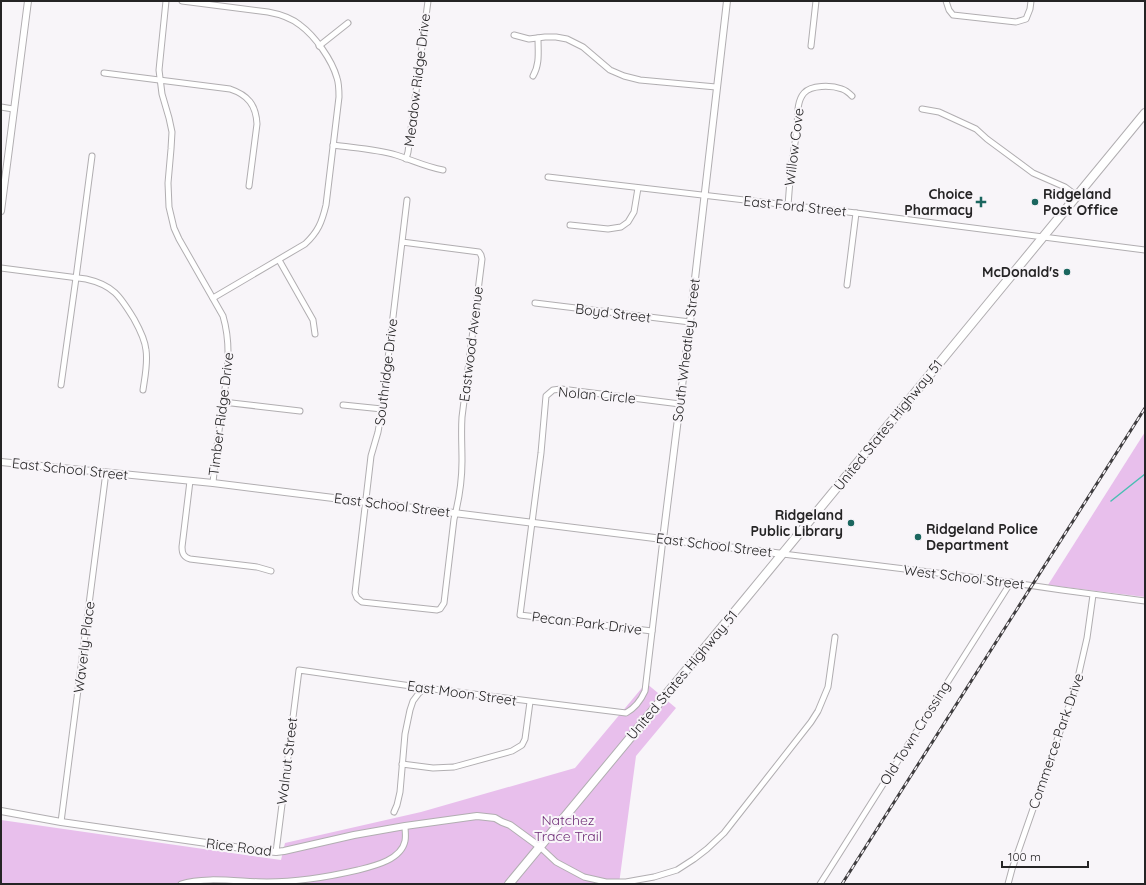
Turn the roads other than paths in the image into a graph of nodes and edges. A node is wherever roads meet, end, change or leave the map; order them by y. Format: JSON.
{"nodes":[{"id":1,"x":28,"y":1,"type":"edge"},
{"id":2,"x":166,"y":1,"type":"edge"},
{"id":3,"x":182,"y":1,"type":"edge"},
{"id":4,"x":428,"y":1,"type":"edge"},
{"id":5,"x":727,"y":1,"type":"edge"},
{"id":6,"x":816,"y":1,"type":"edge"},
{"id":7,"x":946,"y":1,"type":"edge"},
{"id":8,"x":1031,"y":1,"type":"edge"},
{"id":9,"x":348,"y":23,"type":"dead end"},
{"id":10,"x":514,"y":35,"type":"dead end"},
{"id":11,"x":538,"y":38,"type":"junction"},
{"id":12,"x":319,"y":46,"type":"junction"},
{"id":13,"x":811,"y":46,"type":"dead end"},
{"id":14,"x":104,"y":73,"type":"dead end"},
{"id":15,"x":533,"y":76,"type":"dead end"},
{"id":16,"x":159,"y":80,"type":"junction"},
{"id":17,"x":716,"y":87,"type":"junction"},
{"id":18,"x":852,"y":96,"type":"dead end"},
{"id":19,"x":1,"y":107,"type":"edge"},
{"id":20,"x":13,"y":109,"type":"junction"},
{"id":21,"x":922,"y":109,"type":"dead end"},
{"id":22,"x":1145,"y":113,"type":"edge"},
{"id":23,"x":333,"y":145,"type":"junction"},
{"id":24,"x":92,"y":156,"type":"dead end"},
{"id":25,"x":406,"y":159,"type":"junction"},
{"id":26,"x":443,"y":170,"type":"dead end"},
{"id":27,"x":548,"y":178,"type":"dead end"},
{"id":28,"x":249,"y":186,"type":"dead end"},
{"id":29,"x":638,"y":188,"type":"junction"},
{"id":30,"x":705,"y":196,"type":"junction"},
{"id":31,"x":1077,"y":196,"type":"junction"},
{"id":32,"x":407,"y":200,"type":"dead end"},
{"id":33,"x":788,"y":206,"type":"junction"},
{"id":34,"x":1,"y":211,"type":"edge"},
{"id":35,"x":856,"y":213,"type":"junction"},
{"id":36,"x":570,"y":225,"type":"dead end"},
{"id":37,"x":1043,"y":238,"type":"junction"},
{"id":38,"x":402,"y":242,"type":"junction"},
{"id":39,"x":1145,"y":250,"type":"edge"},
{"id":40,"x":279,"y":260,"type":"junction"},
{"id":41,"x":1,"y":268,"type":"edge"},
{"id":42,"x":76,"y":278,"type":"junction"},
{"id":43,"x":847,"y":285,"type":"dead end"},
{"id":44,"x":214,"y":298,"type":"junction"},
{"id":45,"x":535,"y":303,"type":"dead end"},
{"id":46,"x":690,"y":322,"type":"junction"},
{"id":47,"x":315,"y":334,"type":"dead end"},
{"id":48,"x":61,"y":385,"type":"dead end"},
{"id":49,"x":143,"y":390,"type":"dead end"},
{"id":50,"x":223,"y":402,"type":"junction"},
{"id":51,"x":680,"y":404,"type":"junction"},
{"id":52,"x":343,"y":405,"type":"dead end"},
{"id":53,"x":382,"y":409,"type":"junction"},
{"id":54,"x":300,"y":411,"type":"dead end"},
{"id":55,"x":1,"y":462,"type":"edge"},
{"id":56,"x":106,"y":472,"type":"junction"},
{"id":57,"x":190,"y":481,"type":"junction"},
{"id":58,"x":212,"y":483,"type":"junction"},
{"id":59,"x":366,"y":502,"type":"junction"},
{"id":60,"x":456,"y":513,"type":"junction"},
{"id":61,"x":532,"y":522,"type":"junction"},
{"id":62,"x":663,"y":539,"type":"junction"},
{"id":63,"x":782,"y":554,"type":"junction"},
{"id":64,"x":271,"y":571,"type":"dead end"},
{"id":65,"x":1011,"y":582,"type":"junction"},
{"id":66,"x":1093,"y":595,"type":"junction"},
{"id":67,"x":1145,"y":601,"type":"edge"},
{"id":68,"x":652,"y":631,"type":"junction"},
{"id":69,"x":835,"y":637,"type":"dead end"},
{"id":70,"x":299,"y":670,"type":"joint"},
{"id":71,"x":425,"y":688,"type":"junction"},
{"id":72,"x":530,"y":702,"type":"junction"},
{"id":73,"x":626,"y":713,"type":"joint"},
{"id":74,"x":402,"y":764,"type":"junction"},
{"id":75,"x":1,"y":811,"type":"edge"},
{"id":76,"x":394,"y":812,"type":"dead end"},
{"id":77,"x":61,"y":822,"type":"junction"},
{"id":78,"x":405,"y":826,"type":"junction"},
{"id":79,"x":540,"y":847,"type":"junction"},
{"id":80,"x":276,"y":852,"type":"junction"},
{"id":81,"x":181,"y":884,"type":"edge"},
{"id":82,"x":509,"y":884,"type":"edge"},
{"id":83,"x":820,"y":884,"type":"edge"},
{"id":84,"x":1008,"y":884,"type":"edge"}],
"edges":[{"from":1,"to":20,"type":"street"},
{"from":2,"to":16,"type":"street","name":"Timber Ridge Drive"},
{"from":3,"to":12,"type":"street"},
{"from":4,"to":25,"type":"street","name":"Meadow Ridge Drive"},
{"from":5,"to":17,"type":"street","name":"South Wheatley Street"},
{"from":6,"to":13,"type":"street"},
{"from":7,"to":8,"type":"street"},
{"from":9,"to":12,"type":"street"},
{"from":10,"to":11,"type":"street"},
{"from":11,"to":15,"type":"street"},
{"from":11,"to":17,"type":"street"},
{"from":12,"to":23,"type":"street"},
{"from":14,"to":16,"type":"street"},
{"from":16,"to":28,"type":"street"},
{"from":16,"to":44,"type":"street","name":"Timber Ridge Drive"},
{"from":17,"to":30,"type":"street","name":"South Wheatley Street"},
{"from":18,"to":33,"type":"street","name":"Willow Cove"},
{"from":19,"to":20,"type":"street"},
{"from":20,"to":34,"type":"street"},
{"from":21,"to":31,"type":"street"},
{"from":22,"to":31,"type":"main road","name":"United States Highway 51"},
{"from":23,"to":25,"type":"street"},
{"from":23,"to":40,"type":"street"},
{"from":24,"to":42,"type":"street"},
{"from":25,"to":26,"type":"street"},
{"from":27,"to":29,"type":"street","name":"East Ford Street"},
{"from":29,"to":30,"type":"street","name":"East Ford Street"},
{"from":29,"to":36,"type":"street"},
{"from":30,"to":33,"type":"street","name":"East Ford Street"},
{"from":30,"to":46,"type":"street","name":"South Wheatley Street"},
{"from":31,"to":37,"type":"main road","name":"United States Highway 51"},
{"from":32,"to":38,"type":"street"},
{"from":33,"to":35,"type":"street","name":"East Ford Street"},
{"from":35,"to":37,"type":"street","name":"East Ford Street"},
{"from":35,"to":43,"type":"street"},
{"from":37,"to":39,"type":"street","name":"East Ford Street"},
{"from":37,"to":63,"type":"main road","name":"United States Highway 51"},
{"from":38,"to":53,"type":"street","name":"Southridge Drive"},
{"from":38,"to":60,"type":"street","name":"Eastwood Avenue"},
{"from":40,"to":44,"type":"street"},
{"from":40,"to":47,"type":"street"},
{"from":41,"to":42,"type":"street"},
{"from":42,"to":48,"type":"street"},
{"from":42,"to":49,"type":"street"},
{"from":44,"to":50,"type":"street","name":"Timber Ridge Drive"},
{"from":45,"to":46,"type":"street","name":"Boyd Street"},
{"from":46,"to":51,"type":"street","name":"South Wheatley Street"},
{"from":50,"to":54,"type":"street"},
{"from":50,"to":58,"type":"street","name":"Timber Ridge Drive"},
{"from":51,"to":61,"type":"street","name":"Nolan Circle"},
{"from":51,"to":62,"type":"street","name":"South Wheatley Street"},
{"from":52,"to":53,"type":"street"},
{"from":53,"to":59,"type":"street","name":"Southridge Drive"},
{"from":55,"to":56,"type":"street","name":"East School Street"},
{"from":56,"to":57,"type":"street","name":"East School Street"},
{"from":56,"to":77,"type":"street","name":"Waverly Place"},
{"from":57,"to":58,"type":"street","name":"East School Street"},
{"from":57,"to":64,"type":"street"},
{"from":58,"to":59,"type":"street","name":"East School Street"},
{"from":59,"to":60,"type":"street","name":"East School Street"},
{"from":59,"to":60,"type":"street","name":"Southridge Drive"},
{"from":60,"to":61,"type":"street","name":"East School Street"},
{"from":61,"to":62,"type":"street","name":"East School Street"},
{"from":61,"to":68,"type":"street","name":"Pecan Park Drive"},
{"from":62,"to":63,"type":"street","name":"East School Street"},
{"from":62,"to":68,"type":"street","name":"South Wheatley Street"},
{"from":63,"to":65,"type":"street","name":"West School Street"},
{"from":63,"to":79,"type":"main road","name":"United States Highway 51"},
{"from":65,"to":66,"type":"street","name":"West School Street"},
{"from":65,"to":83,"type":"street","name":"Old Town Crossing"},
{"from":66,"to":67,"type":"street","name":"West School Street"},
{"from":66,"to":84,"type":"street","name":"Commerce Park Drive"},
{"from":68,"to":73,"type":"street","name":"South Wheatley Street"},
{"from":69,"to":79,"type":"street"},
{"from":70,"to":71,"type":"street","name":"East Moon Street"},
{"from":70,"to":80,"type":"street","name":"Walnut Street"},
{"from":71,"to":72,"type":"street","name":"East Moon Street"},
{"from":71,"to":74,"type":"street"},
{"from":72,"to":73,"type":"street","name":"East Moon Street"},
{"from":72,"to":74,"type":"street"},
{"from":74,"to":76,"type":"street"},
{"from":75,"to":77,"type":"street","name":"Rice Road"},
{"from":77,"to":80,"type":"street","name":"Rice Road"},
{"from":78,"to":79,"type":"street","name":"Rice Road"},
{"from":78,"to":80,"type":"street","name":"Rice Road"},
{"from":78,"to":81,"type":"street"},
{"from":79,"to":82,"type":"main road","name":"United States Highway 51"}]}
